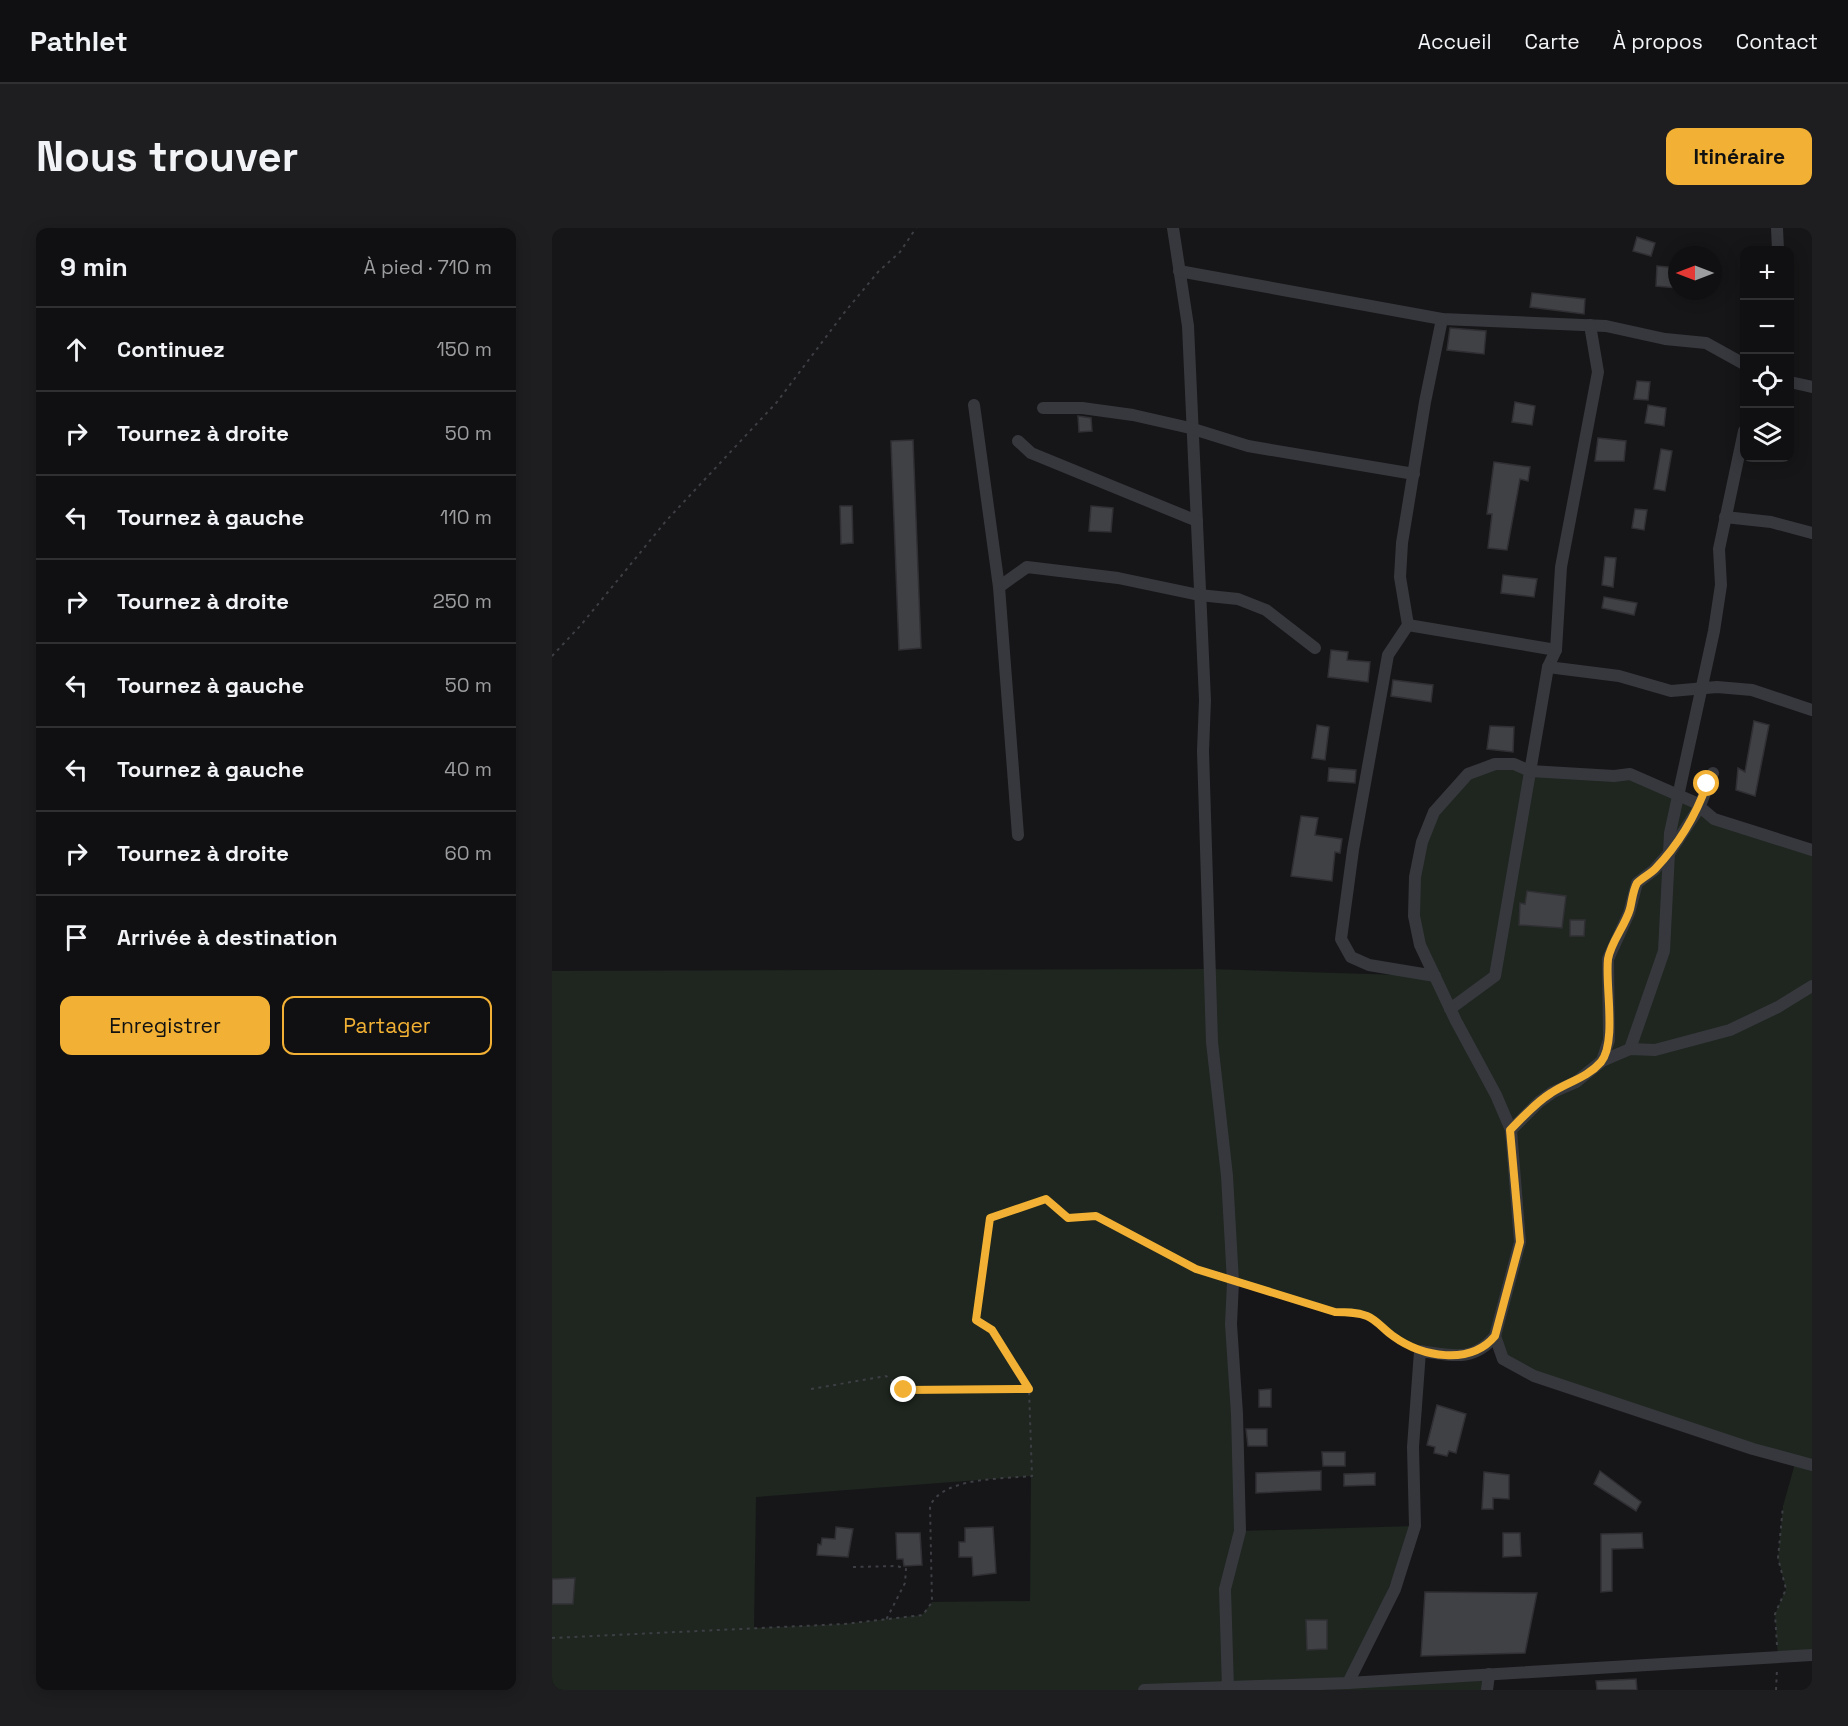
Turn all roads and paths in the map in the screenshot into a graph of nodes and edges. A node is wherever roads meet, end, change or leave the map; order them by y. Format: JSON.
{"nodes":[{"id":1,"x":916,"y":228,"type":"edge"},
{"id":2,"x":1173,"y":228,"type":"edge"},
{"id":3,"x":1777,"y":228,"type":"edge"},
{"id":4,"x":1778,"y":246,"type":"edge"},
{"id":5,"x":1179,"y":271,"type":"junction"},
{"id":6,"x":1442,"y":319,"type":"junction"},
{"id":7,"x":1590,"y":325,"type":"junction"},
{"id":8,"x":1740,"y":362,"type":"edge"},
{"id":9,"x":1794,"y":383,"type":"edge"},
{"id":10,"x":1812,"y":387,"type":"edge"},
{"id":11,"x":974,"y":405,"type":"dead end"},
{"id":12,"x":1043,"y":408,"type":"dead end"},
{"id":13,"x":1190,"y":428,"type":"junction"},
{"id":14,"x":1018,"y":441,"type":"dead end"},
{"id":15,"x":1740,"y":449,"type":"edge"},
{"id":16,"x":1414,"y":474,"type":"junction"},
{"id":17,"x":1725,"y":518,"type":"junction"},
{"id":18,"x":1197,"y":521,"type":"junction"},
{"id":19,"x":1812,"y":533,"type":"edge"},
{"id":20,"x":999,"y":587,"type":"junction"},
{"id":21,"x":1199,"y":595,"type":"junction"},
{"id":22,"x":1408,"y":625,"type":"junction"},
{"id":23,"x":1315,"y":648,"type":"dead end"},
{"id":24,"x":1556,"y":650,"type":"junction"},
{"id":25,"x":552,"y":656,"type":"edge"},
{"id":26,"x":1548,"y":667,"type":"junction"},
{"id":27,"x":1700,"y":688,"type":"junction"},
{"id":28,"x":1812,"y":710,"type":"edge"},
{"id":29,"x":1530,"y":771,"type":"junction"},
{"id":30,"x":1713,"y":773,"type":"dead end"},
{"id":31,"x":1680,"y":796,"type":"junction"},
{"id":32,"x":1699,"y":808,"type":"junction"},
{"id":33,"x":1018,"y":835,"type":"dead end"},
{"id":34,"x":1812,"y":850,"type":"edge"},
{"id":35,"x":1670,"y":852,"type":"junction"},
{"id":36,"x":1435,"y":976,"type":"junction"},
{"id":37,"x":1812,"y":986,"type":"edge"},
{"id":38,"x":1450,"y":1009,"type":"junction"},
{"id":39,"x":1630,"y":1049,"type":"junction"},
{"id":40,"x":1602,"y":1061,"type":"junction"},
{"id":41,"x":1510,"y":1130,"type":"junction"},
{"id":42,"x":1233,"y":1282,"type":"junction"},
{"id":43,"x":1495,"y":1336,"type":"junction"},
{"id":44,"x":1420,"y":1351,"type":"junction"},
{"id":45,"x":811,"y":1389,"type":"dead end"},
{"id":46,"x":1029,"y":1389,"type":"junction"},
{"id":47,"x":1812,"y":1465,"type":"edge"},
{"id":48,"x":1783,"y":1506,"type":"dead end"},
{"id":49,"x":853,"y":1567,"type":"dead end"},
{"id":50,"x":886,"y":1620,"type":"junction"},
{"id":51,"x":552,"y":1638,"type":"edge"},
{"id":52,"x":1812,"y":1655,"type":"edge"},
{"id":53,"x":1778,"y":1658,"type":"junction"},
{"id":54,"x":1489,"y":1674,"type":"junction"},
{"id":55,"x":1348,"y":1683,"type":"junction"},
{"id":56,"x":1275,"y":1688,"type":"edge"},
{"id":57,"x":1228,"y":1689,"type":"edge"},
{"id":58,"x":1144,"y":1690,"type":"edge"},
{"id":59,"x":1151,"y":1690,"type":"edge"},
{"id":60,"x":1487,"y":1690,"type":"edge"},
{"id":61,"x":1776,"y":1690,"type":"edge"}],
"edges":[{"from":1,"to":25,"type":"path"},
{"from":2,"to":5,"type":"street"},
{"from":3,"to":4,"type":"street"},
{"from":5,"to":6,"type":"street"},
{"from":5,"to":13,"type":"street"},
{"from":6,"to":7,"type":"street"},
{"from":6,"to":16,"type":"street"},
{"from":7,"to":8,"type":"street"},
{"from":7,"to":24,"type":"street"},
{"from":9,"to":10,"type":"street"},
{"from":11,"to":20,"type":"street"},
{"from":12,"to":13,"type":"street"},
{"from":13,"to":16,"type":"street"},
{"from":13,"to":18,"type":"street"},
{"from":14,"to":18,"type":"street"},
{"from":15,"to":17,"type":"street"},
{"from":16,"to":22,"type":"street"},
{"from":17,"to":19,"type":"street"},
{"from":17,"to":27,"type":"street"},
{"from":18,"to":21,"type":"street"},
{"from":20,"to":21,"type":"street"},
{"from":20,"to":33,"type":"street"},
{"from":21,"to":23,"type":"street"},
{"from":21,"to":42,"type":"street"},
{"from":22,"to":24,"type":"street"},
{"from":22,"to":36,"type":"street"},
{"from":24,"to":26,"type":"street"},
{"from":26,"to":27,"type":"street"},
{"from":26,"to":29,"type":"street"},
{"from":27,"to":28,"type":"street"},
{"from":27,"to":31,"type":"street"},
{"from":29,"to":31,"type":"street"},
{"from":29,"to":36,"type":"street"},
{"from":29,"to":38,"type":"street"},
{"from":30,"to":32,"type":"street"},
{"from":31,"to":32,"type":"street"},
{"from":31,"to":35,"type":"street"},
{"from":32,"to":34,"type":"street"},
{"from":32,"to":35,"type":"street"},
{"from":35,"to":39,"type":"street"},
{"from":35,"to":40,"type":"street"},
{"from":36,"to":38,"type":"street"},
{"from":37,"to":39,"type":"street"},
{"from":38,"to":41,"type":"street"},
{"from":39,"to":40,"type":"street"},
{"from":40,"to":41,"type":"street"},
{"from":41,"to":43,"type":"street"},
{"from":42,"to":44,"type":"path"},
{"from":42,"to":46,"type":"path"},
{"from":42,"to":57,"type":"street"},
{"from":43,"to":44,"type":"street"},
{"from":43,"to":47,"type":"street"},
{"from":44,"to":55,"type":"street"},
{"from":45,"to":46,"type":"path"},
{"from":46,"to":50,"type":"path"},
{"from":48,"to":53,"type":"path"},
{"from":49,"to":50,"type":"path"},
{"from":50,"to":51,"type":"path"},
{"from":52,"to":53,"type":"street"},
{"from":53,"to":54,"type":"street"},
{"from":53,"to":61,"type":"path"},
{"from":54,"to":55,"type":"street"},
{"from":54,"to":60,"type":"street"},
{"from":55,"to":56,"type":"street"},
{"from":56,"to":57,"type":"street"},
{"from":57,"to":59,"type":"street"},
{"from":58,"to":59,"type":"street"}]}
